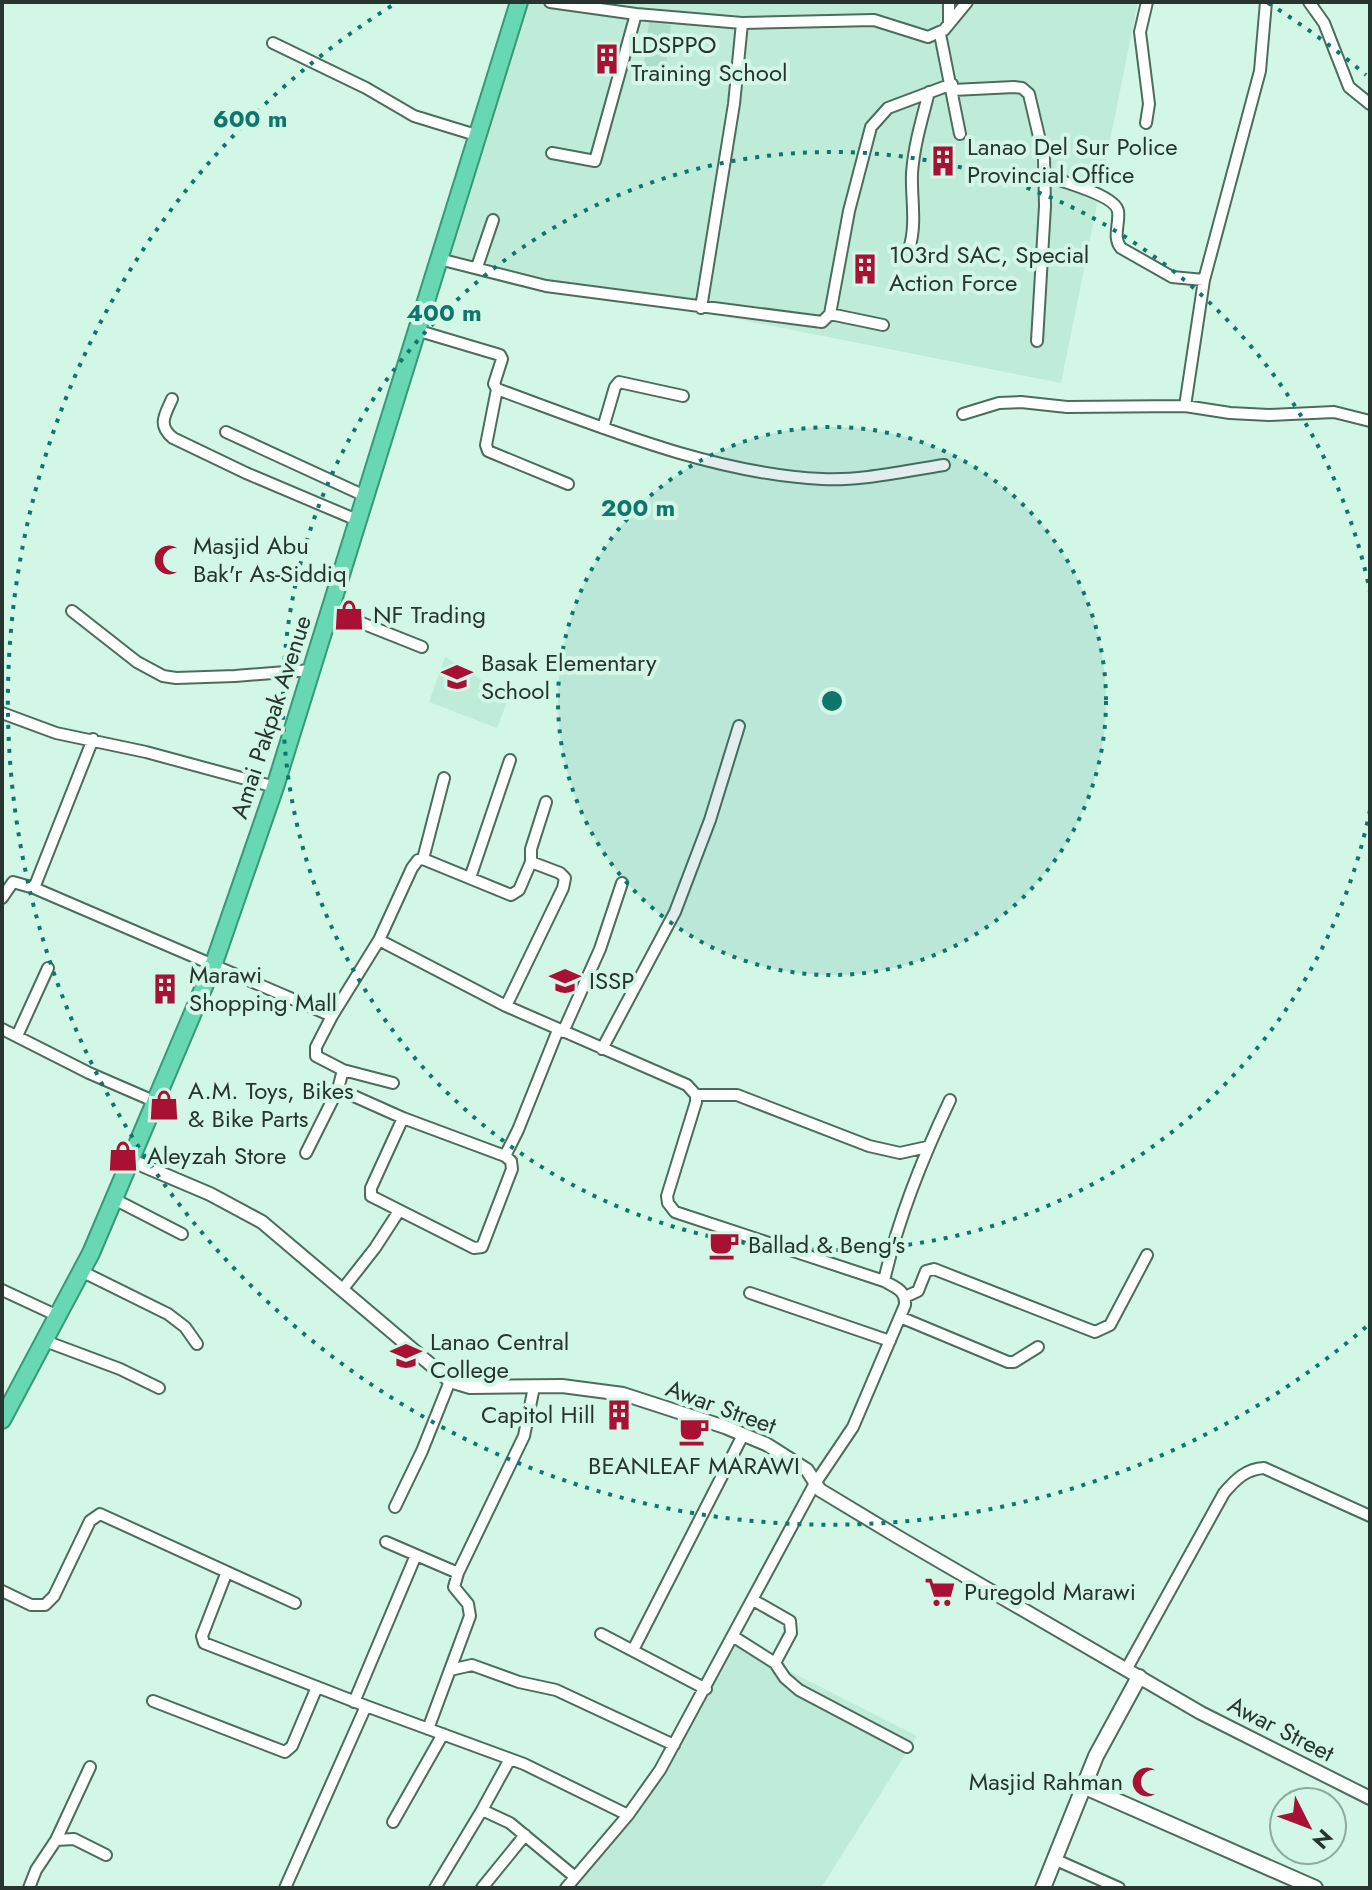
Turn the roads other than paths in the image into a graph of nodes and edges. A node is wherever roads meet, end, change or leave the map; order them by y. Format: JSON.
{"nodes":[{"id":1,"x":519,"y":2,"type":"edge"},
{"id":2,"x":550,"y":2,"type":"edge"},
{"id":3,"x":949,"y":2,"type":"edge"},
{"id":4,"x":967,"y":2,"type":"edge"},
{"id":5,"x":1147,"y":2,"type":"edge"},
{"id":6,"x":1266,"y":2,"type":"edge"},
{"id":7,"x":1309,"y":2,"type":"edge"},
{"id":8,"x":636,"y":14,"type":"junction"},
{"id":9,"x":742,"y":23,"type":"junction"},
{"id":10,"x":949,"y":25,"type":"junction"},
{"id":11,"x":940,"y":34,"type":"junction"},
{"id":12,"x":273,"y":43,"type":"dead end"},
{"id":13,"x":953,"y":87,"type":"junction"},
{"id":14,"x":929,"y":92,"type":"junction"},
{"id":15,"x":1370,"y":104,"type":"edge"},
{"id":16,"x":1146,"y":123,"type":"dead end"},
{"id":17,"x":960,"y":134,"type":"dead end"},
{"id":18,"x":476,"y":135,"type":"junction"},
{"id":19,"x":552,"y":153,"type":"dead end"},
{"id":20,"x":1046,"y":176,"type":"junction"},
{"id":21,"x":493,"y":220,"type":"dead end"},
{"id":22,"x":909,"y":249,"type":"dead end"},
{"id":23,"x":439,"y":259,"type":"junction"},
{"id":24,"x":477,"y":267,"type":"junction"},
{"id":25,"x":1204,"y":280,"type":"junction"},
{"id":26,"x":701,"y":308,"type":"junction"},
{"id":27,"x":830,"y":314,"type":"junction"},
{"id":28,"x":883,"y":325,"type":"dead end"},
{"id":29,"x":416,"y":330,"type":"junction"},
{"id":30,"x":1037,"y":341,"type":"dead end"},
{"id":31,"x":497,"y":389,"type":"junction"},
{"id":32,"x":683,"y":396,"type":"dead end"},
{"id":33,"x":172,"y":399,"type":"dead end"},
{"id":34,"x":1185,"y":406,"type":"junction"},
{"id":35,"x":963,"y":414,"type":"dead end"},
{"id":36,"x":1370,"y":421,"type":"edge"},
{"id":37,"x":603,"y":428,"type":"junction"},
{"id":38,"x":226,"y":432,"type":"dead end"},
{"id":39,"x":944,"y":465,"type":"dead end"},
{"id":40,"x":568,"y":484,"type":"dead end"},
{"id":41,"x":365,"y":496,"type":"junction"},
{"id":42,"x":357,"y":520,"type":"junction"},
{"id":43,"x":329,"y":610,"type":"junction"},
{"id":44,"x":72,"y":611,"type":"dead end"},
{"id":45,"x":422,"y":647,"type":"dead end"},
{"id":46,"x":311,"y":670,"type":"junction"},
{"id":47,"x":2,"y":713,"type":"edge"},
{"id":48,"x":739,"y":726,"type":"dead end"},
{"id":49,"x":93,"y":739,"type":"junction"},
{"id":50,"x":510,"y":760,"type":"dead end"},
{"id":51,"x":444,"y":778,"type":"dead end"},
{"id":52,"x":275,"y":787,"type":"junction"},
{"id":53,"x":546,"y":802,"type":"dead end"},
{"id":54,"x":423,"y":859,"type":"junction"},
{"id":55,"x":531,"y":862,"type":"junction"},
{"id":56,"x":470,"y":878,"type":"junction"},
{"id":57,"x":622,"y":883,"type":"dead end"},
{"id":58,"x":34,"y":888,"type":"junction"},
{"id":59,"x":2,"y":898,"type":"edge"},
{"id":60,"x":379,"y":940,"type":"junction"},
{"id":61,"x":214,"y":963,"type":"junction"},
{"id":62,"x":48,"y":968,"type":"dead end"},
{"id":63,"x":506,"y":1006,"type":"junction"},
{"id":64,"x":332,"y":1016,"type":"junction"},
{"id":65,"x":2,"y":1029,"type":"edge"},
{"id":66,"x":561,"y":1031,"type":"junction"},
{"id":67,"x":17,"y":1036,"type":"junction"},
{"id":68,"x":602,"y":1049,"type":"junction"},
{"id":69,"x":343,"y":1070,"type":"junction"},
{"id":70,"x":393,"y":1083,"type":"dead end"},
{"id":71,"x":338,"y":1089,"type":"junction"},
{"id":72,"x":696,"y":1095,"type":"junction"},
{"id":73,"x":950,"y":1100,"type":"dead end"},
{"id":74,"x":156,"y":1102,"type":"junction"},
{"id":75,"x":403,"y":1118,"type":"junction"},
{"id":76,"x":927,"y":1147,"type":"junction"},
{"id":77,"x":306,"y":1153,"type":"dead end"},
{"id":78,"x":505,"y":1156,"type":"junction"},
{"id":79,"x":130,"y":1160,"type":"junction"},
{"id":80,"x":114,"y":1199,"type":"junction"},
{"id":81,"x":399,"y":1211,"type":"junction"},
{"id":82,"x":182,"y":1234,"type":"dead end"},
{"id":83,"x":1147,"y":1255,"type":"dead end"},
{"id":84,"x":81,"y":1271,"type":"junction"},
{"id":85,"x":884,"y":1281,"type":"junction"},
{"id":86,"x":2,"y":1290,"type":"edge"},
{"id":87,"x":342,"y":1290,"type":"junction"},
{"id":88,"x":750,"y":1293,"type":"dead end"},
{"id":89,"x":905,"y":1297,"type":"junction"},
{"id":90,"x":58,"y":1316,"type":"junction"},
{"id":91,"x":900,"y":1317,"type":"junction"},
{"id":92,"x":45,"y":1341,"type":"junction"},
{"id":93,"x":890,"y":1341,"type":"junction"},
{"id":94,"x":197,"y":1344,"type":"dead end"},
{"id":95,"x":1038,"y":1347,"type":"dead end"},
{"id":96,"x":450,"y":1381,"type":"junction"},
{"id":97,"x":534,"y":1387,"type":"junction"},
{"id":98,"x":159,"y":1388,"type":"dead end"},
{"id":99,"x":2,"y":1420,"type":"edge"},
{"id":100,"x":743,"y":1435,"type":"junction"},
{"id":101,"x":814,"y":1485,"type":"junction"},
{"id":102,"x":395,"y":1507,"type":"dead end"},
{"id":103,"x":1370,"y":1516,"type":"edge"},
{"id":104,"x":386,"y":1542,"type":"dead end"},
{"id":105,"x":416,"y":1555,"type":"junction"},
{"id":106,"x":458,"y":1573,"type":"junction"},
{"id":107,"x":226,"y":1574,"type":"junction"},
{"id":108,"x":2,"y":1591,"type":"edge"},
{"id":109,"x":753,"y":1600,"type":"junction"},
{"id":110,"x":295,"y":1603,"type":"dead end"},
{"id":111,"x":601,"y":1634,"type":"dead end"},
{"id":112,"x":734,"y":1637,"type":"junction"},
{"id":113,"x":633,"y":1650,"type":"junction"},
{"id":114,"x":775,"y":1663,"type":"junction"},
{"id":115,"x":450,"y":1670,"type":"junction"},
{"id":116,"x":1133,"y":1674,"type":"junction"},
{"id":117,"x":317,"y":1687,"type":"junction"},
{"id":118,"x":706,"y":1689,"type":"junction"},
{"id":119,"x":153,"y":1701,"type":"dead end"},
{"id":120,"x":354,"y":1702,"type":"junction"},
{"id":121,"x":366,"y":1706,"type":"junction"},
{"id":122,"x":428,"y":1729,"type":"junction"},
{"id":123,"x":443,"y":1734,"type":"junction"},
{"id":124,"x":674,"y":1745,"type":"junction"},
{"id":125,"x":907,"y":1747,"type":"dead end"},
{"id":126,"x":510,"y":1759,"type":"junction"},
{"id":127,"x":90,"y":1767,"type":"dead end"},
{"id":128,"x":1083,"y":1786,"type":"junction"},
{"id":129,"x":1370,"y":1798,"type":"edge"},
{"id":130,"x":482,"y":1810,"type":"junction"},
{"id":131,"x":628,"y":1815,"type":"junction"},
{"id":132,"x":393,"y":1822,"type":"dead end"},
{"id":133,"x":525,"y":1835,"type":"junction"},
{"id":134,"x":56,"y":1840,"type":"junction"},
{"id":135,"x":106,"y":1855,"type":"dead end"},
{"id":136,"x":1054,"y":1859,"type":"junction"},
{"id":137,"x":575,"y":1877,"type":"junction"},
{"id":138,"x":29,"y":1888,"type":"edge"},
{"id":139,"x":285,"y":1888,"type":"edge"},
{"id":140,"x":435,"y":1888,"type":"edge"},
{"id":141,"x":482,"y":1888,"type":"edge"},
{"id":142,"x":566,"y":1888,"type":"edge"},
{"id":143,"x":1043,"y":1888,"type":"edge"},
{"id":144,"x":1119,"y":1888,"type":"edge"},
{"id":145,"x":1314,"y":1888,"type":"edge"}],
"edges":[{"from":1,"to":18,"type":"highway","name":"Amai Pakpak Avenue"},
{"from":2,"to":8,"type":"street"},
{"from":3,"to":10,"type":"street"},
{"from":4,"to":10,"type":"street"},
{"from":5,"to":16,"type":"street"},
{"from":6,"to":25,"type":"street"},
{"from":7,"to":15,"type":"street"},
{"from":8,"to":9,"type":"street"},
{"from":8,"to":19,"type":"street"},
{"from":9,"to":11,"type":"street"},
{"from":9,"to":26,"type":"street"},
{"from":10,"to":11,"type":"street"},
{"from":11,"to":13,"type":"street"},
{"from":12,"to":18,"type":"street"},
{"from":13,"to":14,"type":"street"},
{"from":13,"to":17,"type":"street"},
{"from":13,"to":20,"type":"street"},
{"from":14,"to":22,"type":"street"},
{"from":14,"to":27,"type":"street"},
{"from":18,"to":23,"type":"highway","name":"Amai Pakpak Avenue"},
{"from":20,"to":25,"type":"street"},
{"from":20,"to":30,"type":"street"},
{"from":21,"to":24,"type":"street"},
{"from":23,"to":24,"type":"street"},
{"from":23,"to":29,"type":"highway","name":"Amai Pakpak Avenue"},
{"from":24,"to":26,"type":"street"},
{"from":25,"to":34,"type":"street"},
{"from":26,"to":27,"type":"street"},
{"from":27,"to":28,"type":"street"},
{"from":29,"to":31,"type":"street"},
{"from":29,"to":41,"type":"highway","name":"Amai Pakpak Avenue"},
{"from":31,"to":37,"type":"street"},
{"from":31,"to":40,"type":"street"},
{"from":32,"to":37,"type":"street"},
{"from":33,"to":42,"type":"street"},
{"from":34,"to":35,"type":"street"},
{"from":34,"to":36,"type":"street"},
{"from":37,"to":39,"type":"street"},
{"from":38,"to":41,"type":"street"},
{"from":41,"to":42,"type":"highway","name":"Amai Pakpak Avenue"},
{"from":42,"to":43,"type":"highway","name":"Amai Pakpak Avenue"},
{"from":43,"to":45,"type":"street"},
{"from":43,"to":46,"type":"highway","name":"Amai Pakpak Avenue"},
{"from":44,"to":46,"type":"street"},
{"from":46,"to":52,"type":"highway","name":"Amai Pakpak Avenue"},
{"from":47,"to":49,"type":"street"},
{"from":48,"to":68,"type":"street"},
{"from":49,"to":52,"type":"street"},
{"from":49,"to":58,"type":"street"},
{"from":50,"to":56,"type":"street"},
{"from":51,"to":54,"type":"street"},
{"from":52,"to":61,"type":"highway","name":"Amai Pakpak Avenue"},
{"from":53,"to":55,"type":"street"},
{"from":54,"to":56,"type":"street"},
{"from":54,"to":60,"type":"street"},
{"from":55,"to":56,"type":"street"},
{"from":55,"to":63,"type":"street"},
{"from":57,"to":66,"type":"street"},
{"from":58,"to":59,"type":"street"},
{"from":58,"to":61,"type":"street"},
{"from":60,"to":63,"type":"street"},
{"from":60,"to":64,"type":"street"},
{"from":61,"to":64,"type":"street"},
{"from":61,"to":74,"type":"highway","name":"Amai Pakpak Avenue"},
{"from":62,"to":67,"type":"street"},
{"from":63,"to":66,"type":"street"},
{"from":64,"to":69,"type":"street"},
{"from":65,"to":67,"type":"street"},
{"from":66,"to":68,"type":"street"},
{"from":66,"to":78,"type":"street"},
{"from":67,"to":74,"type":"street"},
{"from":68,"to":72,"type":"street"},
{"from":69,"to":70,"type":"street"},
{"from":69,"to":71,"type":"street"},
{"from":71,"to":75,"type":"street"},
{"from":71,"to":77,"type":"street"},
{"from":72,"to":76,"type":"street"},
{"from":72,"to":85,"type":"street"},
{"from":73,"to":76,"type":"street"},
{"from":74,"to":79,"type":"highway","name":"Amai Pakpak Avenue"},
{"from":75,"to":78,"type":"street"},
{"from":75,"to":81,"type":"street"},
{"from":76,"to":85,"type":"street"},
{"from":78,"to":81,"type":"street"},
{"from":79,"to":80,"type":"highway","name":"Amai Pakpak Avenue"},
{"from":79,"to":87,"type":"street"},
{"from":80,"to":82,"type":"street"},
{"from":80,"to":84,"type":"highway","name":"Amai Pakpak Avenue"},
{"from":81,"to":87,"type":"street"},
{"from":83,"to":89,"type":"street"},
{"from":84,"to":90,"type":"highway","name":"Amai Pakpak Avenue"},
{"from":84,"to":94,"type":"street"},
{"from":85,"to":89,"type":"street"},
{"from":86,"to":90,"type":"street"},
{"from":87,"to":96,"type":"street"},
{"from":88,"to":93,"type":"street"},
{"from":89,"to":91,"type":"street"},
{"from":90,"to":92,"type":"highway","name":"Amai Pakpak Avenue"},
{"from":91,"to":93,"type":"street"},
{"from":91,"to":95,"type":"street"},
{"from":92,"to":98,"type":"street"},
{"from":92,"to":99,"type":"highway","name":"Amai Pakpak Avenue"},
{"from":93,"to":101,"type":"street"},
{"from":96,"to":97,"type":"street","name":"Awar Street"},
{"from":96,"to":102,"type":"street"},
{"from":97,"to":100,"type":"street","name":"Awar Street"},
{"from":97,"to":106,"type":"street"},
{"from":100,"to":101,"type":"street","name":"Awar Street"},
{"from":100,"to":113,"type":"street"},
{"from":101,"to":109,"type":"street"},
{"from":101,"to":116,"type":"street","name":"Awar Street"},
{"from":103,"to":116,"type":"street"},
{"from":104,"to":105,"type":"street"},
{"from":105,"to":106,"type":"street"},
{"from":105,"to":120,"type":"street"},
{"from":106,"to":115,"type":"street"},
{"from":107,"to":108,"type":"street"},
{"from":107,"to":110,"type":"street"},
{"from":107,"to":117,"type":"street"},
{"from":109,"to":112,"type":"street"},
{"from":109,"to":114,"type":"street"},
{"from":111,"to":113,"type":"street"},
{"from":112,"to":114,"type":"street"},
{"from":112,"to":118,"type":"street"},
{"from":113,"to":118,"type":"street"},
{"from":114,"to":125,"type":"street"},
{"from":115,"to":122,"type":"street"},
{"from":115,"to":124,"type":"street"},
{"from":116,"to":128,"type":"main road"},
{"from":116,"to":129,"type":"street","name":"Awar Street"},
{"from":117,"to":119,"type":"street"},
{"from":117,"to":120,"type":"street"},
{"from":118,"to":124,"type":"street"},
{"from":120,"to":121,"type":"street"},
{"from":121,"to":122,"type":"street"},
{"from":121,"to":139,"type":"street"},
{"from":122,"to":123,"type":"street"},
{"from":123,"to":126,"type":"street"},
{"from":123,"to":132,"type":"street"},
{"from":124,"to":131,"type":"street"},
{"from":126,"to":130,"type":"street"},
{"from":126,"to":131,"type":"street"},
{"from":127,"to":134,"type":"street"},
{"from":128,"to":136,"type":"main road"},
{"from":128,"to":145,"type":"main road"},
{"from":130,"to":133,"type":"street"},
{"from":130,"to":140,"type":"street"},
{"from":131,"to":137,"type":"street"},
{"from":133,"to":137,"type":"street"},
{"from":133,"to":141,"type":"street"},
{"from":134,"to":135,"type":"street"},
{"from":134,"to":138,"type":"street"},
{"from":136,"to":143,"type":"main road"},
{"from":136,"to":144,"type":"street"},
{"from":137,"to":142,"type":"street"}]}
